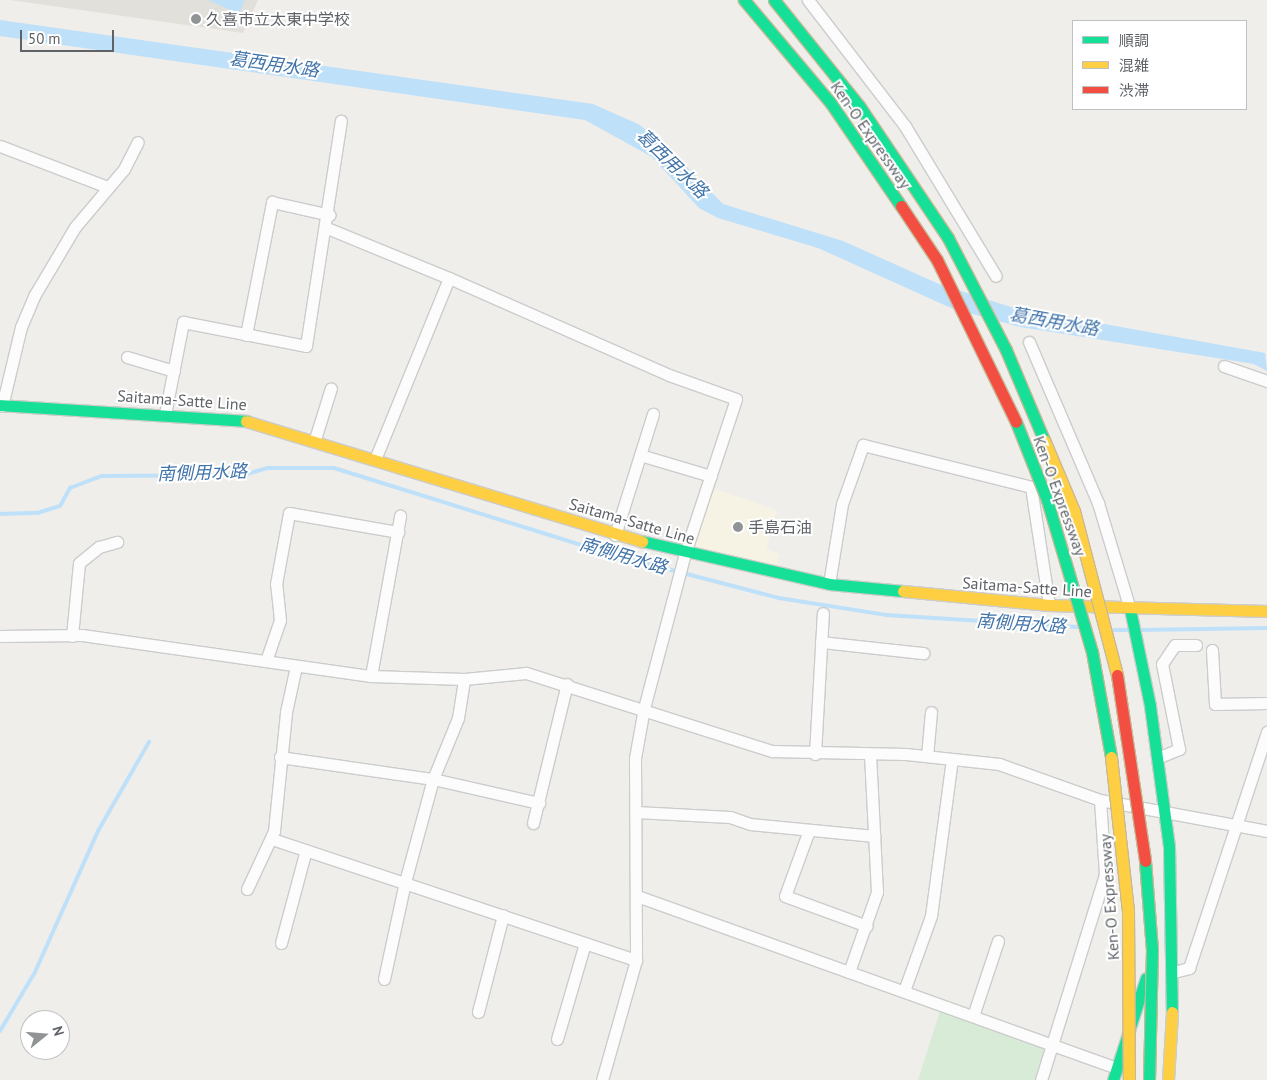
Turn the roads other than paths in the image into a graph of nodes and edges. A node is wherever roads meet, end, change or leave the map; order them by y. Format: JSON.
{"nodes":[{"id":1,"x":744,"y":0,"type":"edge"},
{"id":2,"x":774,"y":0,"type":"edge"},
{"id":3,"x":808,"y":0,"type":"edge"},
{"id":4,"x":341,"y":121,"type":"dead end"},
{"id":5,"x":138,"y":142,"type":"dead end"},
{"id":6,"x":0,"y":146,"type":"edge"},
{"id":7,"x":105,"y":186,"type":"junction"},
{"id":8,"x":330,"y":215,"type":"junction"},
{"id":9,"x":328,"y":228,"type":"junction"},
{"id":10,"x":996,"y":276,"type":"dead end"},
{"id":11,"x":449,"y":278,"type":"junction"},
{"id":12,"x":246,"y":334,"type":"junction"},
{"id":13,"x":1029,"y":342,"type":"dead end"},
{"id":14,"x":127,"y":357,"type":"dead end"},
{"id":15,"x":1224,"y":366,"type":"dead end"},
{"id":16,"x":174,"y":371,"type":"junction"},
{"id":17,"x":1267,"y":381,"type":"edge"},
{"id":18,"x":331,"y":388,"type":"dead end"},
{"id":19,"x":1,"y":406,"type":"edge"},
{"id":20,"x":165,"y":414,"type":"junction"},
{"id":21,"x":653,"y":414,"type":"dead end"},
{"id":22,"x":314,"y":439,"type":"junction"},
{"id":23,"x":640,"y":455,"type":"junction"},
{"id":24,"x":375,"y":459,"type":"junction"},
{"id":25,"x":710,"y":476,"type":"junction"},
{"id":26,"x":400,"y":516,"type":"dead end"},
{"id":27,"x":398,"y":532,"type":"junction"},
{"id":28,"x":615,"y":535,"type":"junction"},
{"id":29,"x":117,"y":542,"type":"dead end"},
{"id":30,"x":685,"y":553,"type":"junction"},
{"id":31,"x":829,"y":584,"type":"junction"},
{"id":32,"x":1049,"y":606,"type":"junction"},
{"id":33,"x":1130,"y":610,"type":"junction"},
{"id":34,"x":1267,"y":611,"type":"edge"},
{"id":35,"x":823,"y":613,"type":"dead end"},
{"id":36,"x":0,"y":636,"type":"edge"},
{"id":37,"x":72,"y":636,"type":"junction"},
{"id":38,"x":821,"y":642,"type":"junction"},
{"id":39,"x":1196,"y":645,"type":"dead end"},
{"id":40,"x":1212,"y":650,"type":"dead end"},
{"id":41,"x":923,"y":653,"type":"dead end"},
{"id":42,"x":266,"y":662,"type":"junction"},
{"id":43,"x":296,"y":666,"type":"junction"},
{"id":44,"x":371,"y":676,"type":"junction"},
{"id":45,"x":464,"y":679,"type":"junction"},
{"id":46,"x":567,"y":684,"type":"junction"},
{"id":47,"x":1267,"y":703,"type":"edge"},
{"id":48,"x":644,"y":708,"type":"junction"},
{"id":49,"x":931,"y":712,"type":"dead end"},
{"id":50,"x":1267,"y":732,"type":"edge"},
{"id":51,"x":815,"y":754,"type":"junction"},
{"id":52,"x":870,"y":755,"type":"junction"},
{"id":53,"x":927,"y":756,"type":"junction"},
{"id":54,"x":280,"y":757,"type":"junction"},
{"id":55,"x":1157,"y":758,"type":"junction"},
{"id":56,"x":952,"y":759,"type":"junction"},
{"id":57,"x":434,"y":779,"type":"junction"},
{"id":58,"x":1100,"y":800,"type":"junction"},
{"id":59,"x":539,"y":803,"type":"junction"},
{"id":60,"x":636,"y":812,"type":"junction"},
{"id":61,"x":1166,"y":815,"type":"junction"},
{"id":62,"x":533,"y":823,"type":"dead end"},
{"id":63,"x":1236,"y":826,"type":"junction"},
{"id":64,"x":809,"y":830,"type":"junction"},
{"id":65,"x":1267,"y":831,"type":"edge"},
{"id":66,"x":874,"y":836,"type":"junction"},
{"id":67,"x":272,"y":839,"type":"junction"},
{"id":68,"x":1169,"y":846,"type":"junction"},
{"id":69,"x":306,"y":850,"type":"junction"},
{"id":70,"x":405,"y":882,"type":"junction"},
{"id":71,"x":247,"y":889,"type":"dead end"},
{"id":72,"x":638,"y":896,"type":"junction"},
{"id":73,"x":503,"y":915,"type":"junction"},
{"id":74,"x":867,"y":926,"type":"junction"},
{"id":75,"x":998,"y":941,"type":"dead end"},
{"id":76,"x":585,"y":943,"type":"junction"},
{"id":77,"x":280,"y":944,"type":"dead end"},
{"id":78,"x":636,"y":960,"type":"junction"},
{"id":79,"x":849,"y":972,"type":"junction"},
{"id":80,"x":1174,"y":972,"type":"junction"},
{"id":81,"x":384,"y":979,"type":"dead end"},
{"id":82,"x":904,"y":992,"type":"junction"},
{"id":83,"x":478,"y":1012,"type":"dead end"},
{"id":84,"x":973,"y":1016,"type":"junction"},
{"id":85,"x":557,"y":1039,"type":"dead end"},
{"id":86,"x":1052,"y":1045,"type":"junction"},
{"id":87,"x":1114,"y":1067,"type":"junction"},
{"id":88,"x":602,"y":1080,"type":"edge"},
{"id":89,"x":1041,"y":1080,"type":"edge"},
{"id":90,"x":1113,"y":1080,"type":"edge"},
{"id":91,"x":1128,"y":1080,"type":"edge"},
{"id":92,"x":1149,"y":1080,"type":"edge"},
{"id":93,"x":1168,"y":1080,"type":"edge"}],
"edges":[{"from":1,"to":91,"type":"main road","name":"Ken-O Expressway","bridge":true},
{"from":2,"to":92,"type":"main road","name":"Ken-O Expressway","bridge":true},
{"from":3,"to":10,"type":"street"},
{"from":4,"to":8,"type":"street"},
{"from":5,"to":7,"type":"street"},
{"from":6,"to":7,"type":"street"},
{"from":7,"to":19,"type":"street"},
{"from":8,"to":9,"type":"street"},
{"from":8,"to":12,"type":"street"},
{"from":9,"to":11,"type":"street"},
{"from":9,"to":12,"type":"street"},
{"from":11,"to":24,"type":"street"},
{"from":11,"to":25,"type":"street"},
{"from":12,"to":16,"type":"street"},
{"from":13,"to":33,"type":"street"},
{"from":14,"to":16,"type":"street"},
{"from":15,"to":17,"type":"street"},
{"from":16,"to":20,"type":"street"},
{"from":18,"to":22,"type":"street"},
{"from":19,"to":20,"type":"main road","name":"Saitama-Satte Line"},
{"from":20,"to":22,"type":"main road","name":"Saitama-Satte Line"},
{"from":21,"to":23,"type":"street"},
{"from":22,"to":24,"type":"main road","name":"Saitama-Satte Line"},
{"from":23,"to":25,"type":"street"},
{"from":23,"to":28,"type":"street"},
{"from":24,"to":28,"type":"main road","name":"Saitama-Satte Line"},
{"from":25,"to":30,"type":"street"},
{"from":26,"to":27,"type":"street"},
{"from":27,"to":42,"type":"street"},
{"from":27,"to":44,"type":"street"},
{"from":28,"to":30,"type":"main road","name":"Saitama-Satte Line"},
{"from":29,"to":37,"type":"street"},
{"from":30,"to":31,"type":"main road","name":"Saitama-Satte Line"},
{"from":30,"to":48,"type":"street"},
{"from":31,"to":32,"type":"main road","name":"Saitama-Satte Line"},
{"from":31,"to":32,"type":"street"},
{"from":32,"to":33,"type":"main road","name":"Saitama-Satte Line"},
{"from":33,"to":34,"type":"main road","name":"Saitama-Satte Line"},
{"from":33,"to":55,"type":"main road"},
{"from":35,"to":38,"type":"street"},
{"from":36,"to":37,"type":"street"},
{"from":37,"to":42,"type":"street"},
{"from":38,"to":41,"type":"street"},
{"from":38,"to":51,"type":"street"},
{"from":39,"to":55,"type":"street"},
{"from":40,"to":47,"type":"street"},
{"from":42,"to":43,"type":"street"},
{"from":43,"to":44,"type":"street"},
{"from":43,"to":54,"type":"street"},
{"from":44,"to":45,"type":"street"},
{"from":45,"to":46,"type":"street"},
{"from":45,"to":57,"type":"street"},
{"from":46,"to":48,"type":"street"},
{"from":46,"to":59,"type":"street"},
{"from":48,"to":51,"type":"street"},
{"from":48,"to":60,"type":"street"},
{"from":49,"to":53,"type":"street"},
{"from":50,"to":63,"type":"street"},
{"from":51,"to":52,"type":"street"},
{"from":52,"to":53,"type":"street"},
{"from":52,"to":66,"type":"street"},
{"from":53,"to":56,"type":"street"},
{"from":54,"to":57,"type":"street"},
{"from":54,"to":67,"type":"street"},
{"from":55,"to":61,"type":"main road"},
{"from":56,"to":58,"type":"street"},
{"from":56,"to":82,"type":"street"},
{"from":57,"to":59,"type":"street"},
{"from":57,"to":70,"type":"street"},
{"from":58,"to":61,"type":"street"},
{"from":58,"to":86,"type":"street"},
{"from":59,"to":62,"type":"street"},
{"from":60,"to":64,"type":"street"},
{"from":60,"to":72,"type":"street"},
{"from":61,"to":63,"type":"street"},
{"from":61,"to":68,"type":"main road"},
{"from":63,"to":65,"type":"street"},
{"from":63,"to":80,"type":"street"},
{"from":64,"to":66,"type":"street"},
{"from":64,"to":74,"type":"street"},
{"from":66,"to":74,"type":"street"},
{"from":67,"to":69,"type":"street"},
{"from":67,"to":71,"type":"street"},
{"from":68,"to":80,"type":"main road"},
{"from":68,"to":87,"type":"main road"},
{"from":69,"to":70,"type":"street"},
{"from":69,"to":77,"type":"street"},
{"from":70,"to":73,"type":"street"},
{"from":70,"to":81,"type":"street"},
{"from":72,"to":78,"type":"street"},
{"from":72,"to":79,"type":"street"},
{"from":73,"to":76,"type":"street"},
{"from":73,"to":83,"type":"street"},
{"from":74,"to":79,"type":"street"},
{"from":75,"to":84,"type":"street"},
{"from":76,"to":78,"type":"street"},
{"from":76,"to":85,"type":"street"},
{"from":78,"to":88,"type":"street"},
{"from":79,"to":82,"type":"street"},
{"from":80,"to":93,"type":"main road"},
{"from":82,"to":84,"type":"street"},
{"from":84,"to":86,"type":"street"},
{"from":86,"to":87,"type":"street"},
{"from":86,"to":89,"type":"street"},
{"from":87,"to":90,"type":"main road"}]}
